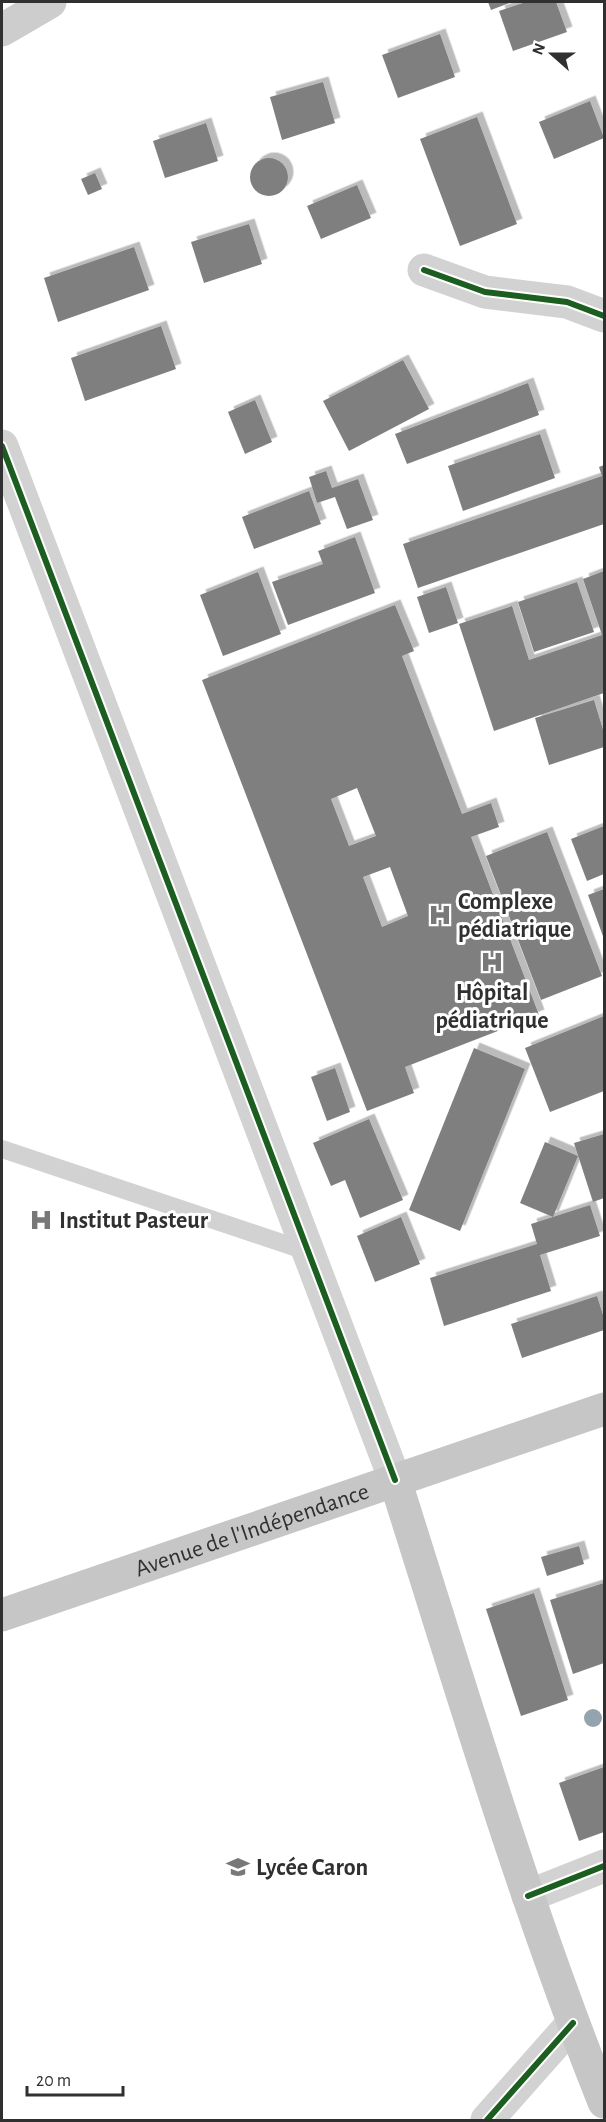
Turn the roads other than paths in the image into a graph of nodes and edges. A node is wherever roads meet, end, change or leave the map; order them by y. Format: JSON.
{"nodes":[{"id":1,"x":50,"y":2,"type":"edge"},
{"id":2,"x":2,"y":30,"type":"edge"},
{"id":3,"x":424,"y":270,"type":"dead end"},
{"id":4,"x":604,"y":316,"type":"edge"},
{"id":5,"x":2,"y":446,"type":"edge"},
{"id":6,"x":2,"y":1149,"type":"edge"},
{"id":7,"x":309,"y":1252,"type":"junction"},
{"id":8,"x":604,"y":1409,"type":"edge"},
{"id":9,"x":395,"y":1480,"type":"junction"},
{"id":10,"x":2,"y":1615,"type":"edge"},
{"id":11,"x":604,"y":1866,"type":"edge"},
{"id":12,"x":528,"y":1896,"type":"junction"},
{"id":13,"x":573,"y":2023,"type":"junction"},
{"id":14,"x":604,"y":2102,"type":"edge"},
{"id":15,"x":487,"y":2121,"type":"edge"}],
"edges":[{"from":1,"to":2,"type":"street"},
{"from":3,"to":4,"type":"street"},
{"from":5,"to":7,"type":"street"},
{"from":6,"to":7,"type":"lane"},
{"from":7,"to":9,"type":"street"},
{"from":8,"to":9,"type":"main road","name":"Avenue de l'Indépendance"},
{"from":9,"to":10,"type":"main road","name":"Avenue de l'Indépendance"},
{"from":9,"to":12,"type":"main road"},
{"from":11,"to":12,"type":"street"},
{"from":12,"to":13,"type":"main road"},
{"from":13,"to":14,"type":"main road"},
{"from":13,"to":15,"type":"street"}]}
